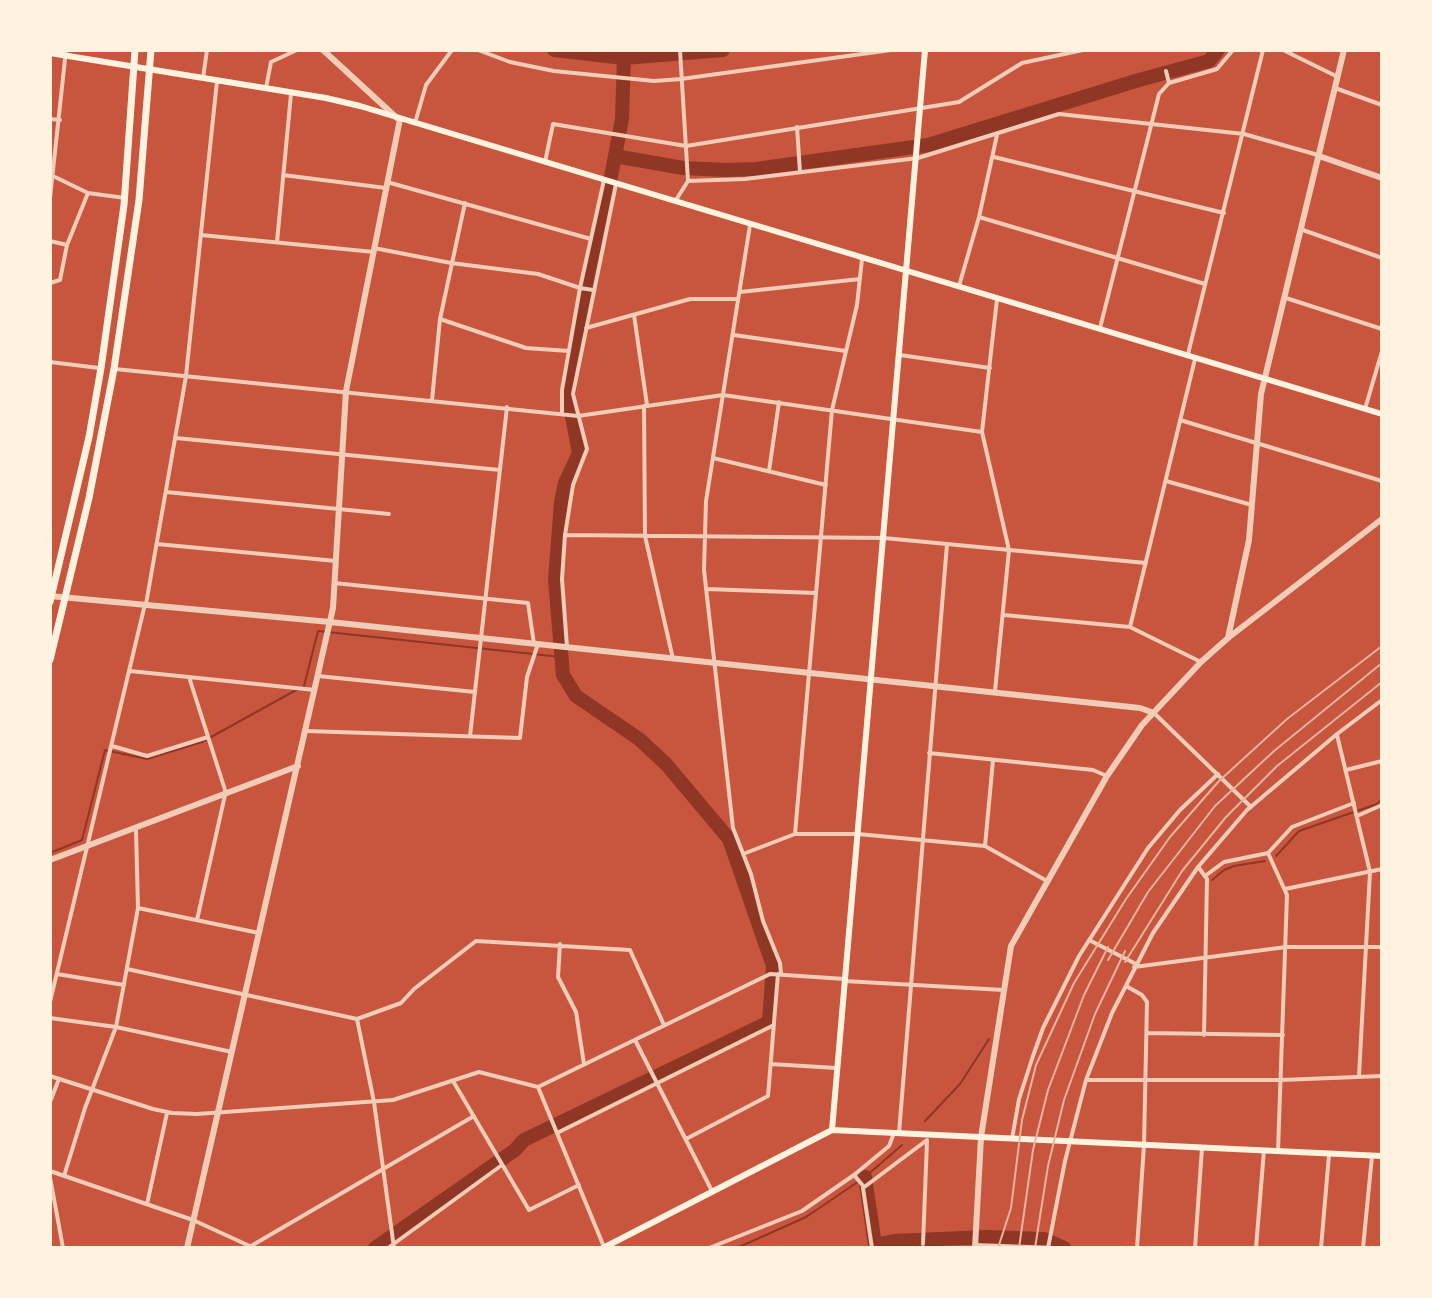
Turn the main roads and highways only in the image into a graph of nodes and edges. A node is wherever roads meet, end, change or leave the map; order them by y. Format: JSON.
{"nodes":[{"id":1,"x":135,"y":50,"type":"edge"},
{"id":2,"x":151,"y":50,"type":"edge"},
{"id":3,"x":925,"y":50,"type":"edge"},
{"id":4,"x":50,"y":53,"type":"edge"},
{"id":5,"x":65,"y":53,"type":"edge"},
{"id":6,"x":134,"y":66,"type":"junction"},
{"id":7,"x":150,"y":69,"type":"junction"},
{"id":8,"x":907,"y":272,"type":"junction"},
{"id":9,"x":1382,"y":414,"type":"edge"},
{"id":10,"x":51,"y":598,"type":"edge"},
{"id":11,"x":50,"y":660,"type":"edge"},
{"id":12,"x":832,"y":1130,"type":"junction"},
{"id":13,"x":1382,"y":1156,"type":"edge"},
{"id":14,"x":603,"y":1248,"type":"edge"}],
"edges":[{"from":1,"to":6,"type":"highway"},
{"from":2,"to":7,"type":"highway"},
{"from":3,"to":8,"type":"main road"},
{"from":4,"to":5,"type":"main road"},
{"from":5,"to":6,"type":"main road"},
{"from":6,"to":7,"type":"main road"},
{"from":6,"to":10,"type":"highway"},
{"from":7,"to":8,"type":"main road"},
{"from":7,"to":11,"type":"highway"},
{"from":8,"to":9,"type":"main road"},
{"from":8,"to":12,"type":"main road"},
{"from":12,"to":13,"type":"main road"},
{"from":12,"to":14,"type":"main road"}]}
